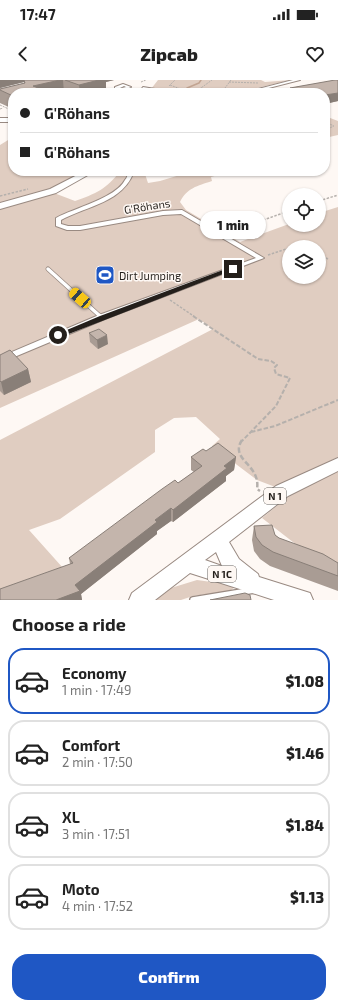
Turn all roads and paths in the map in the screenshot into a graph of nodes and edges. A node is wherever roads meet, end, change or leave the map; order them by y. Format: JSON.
{"nodes":[{"id":1,"x":212,"y":80,"type":"edge"},
{"id":2,"x":232,"y":80,"type":"edge"},
{"id":3,"x":298,"y":80,"type":"edge"},
{"id":4,"x":21,"y":82,"type":"edge"},
{"id":5,"x":31,"y":82,"type":"edge"},
{"id":6,"x":229,"y":82,"type":"junction"},
{"id":7,"x":24,"y":83,"type":"junction"},
{"id":8,"x":150,"y":83,"type":"dead end"},
{"id":9,"x":9,"y":85,"type":"edge"},
{"id":10,"x":170,"y":85,"type":"dead end"},
{"id":11,"x":11,"y":86,"type":"junction"},
{"id":12,"x":272,"y":86,"type":"junction"},
{"id":13,"x":24,"y":87,"type":"edge"},
{"id":14,"x":18,"y":88,"type":"edge"},
{"id":15,"x":144,"y":88,"type":"edge"},
{"id":16,"x":178,"y":88,"type":"edge"},
{"id":17,"x":201,"y":88,"type":"edge"},
{"id":18,"x":225,"y":88,"type":"edge"},
{"id":19,"x":264,"y":88,"type":"edge"},
{"id":20,"x":0,"y":89,"type":"edge"},
{"id":21,"x":3,"y":108,"type":"dead end"},
{"id":22,"x":0,"y":109,"type":"edge"},
{"id":23,"x":82,"y":176,"type":"edge"},
{"id":24,"x":130,"y":176,"type":"edge"},
{"id":25,"x":338,"y":195,"type":"edge"},
{"id":26,"x":326,"y":199,"type":"edge"},
{"id":27,"x":0,"y":206,"type":"edge"},
{"id":28,"x":282,"y":214,"type":"edge"},
{"id":29,"x":222,"y":235,"type":"junction"},
{"id":30,"x":282,"y":250,"type":"edge"},
{"id":31,"x":261,"y":258,"type":"junction"},
{"id":32,"x":48,"y":268,"type":"dead end"},
{"id":33,"x":162,"y":295,"type":"junction"},
{"id":34,"x":102,"y":317,"type":"junction"},
{"id":35,"x":0,"y":360,"type":"edge"},
{"id":36,"x":338,"y":400,"type":"edge"},
{"id":37,"x":250,"y":432,"type":"junction"},
{"id":38,"x":338,"y":464,"type":"edge"},
{"id":39,"x":269,"y":500,"type":"junction"},
{"id":40,"x":218,"y":538,"type":"junction"},
{"id":41,"x":186,"y":563,"type":"junction"},
{"id":42,"x":257,"y":585,"type":"junction"},
{"id":43,"x":139,"y":600,"type":"edge"},
{"id":44,"x":193,"y":600,"type":"edge"},
{"id":45,"x":303,"y":600,"type":"edge"}],
"edges":[{"from":1,"to":17,"type":"path"},
{"from":2,"to":6,"type":"path"},
{"from":3,"to":12,"type":"street"},
{"from":4,"to":7,"type":"path"},
{"from":5,"to":7,"type":"path"},
{"from":6,"to":12,"type":"path"},
{"from":6,"to":18,"type":"path"},
{"from":7,"to":11,"type":"path"},
{"from":8,"to":15,"type":"main road"},
{"from":9,"to":11,"type":"path"},
{"from":10,"to":16,"type":"path"},
{"from":11,"to":20,"type":"path"},
{"from":12,"to":19,"type":"street"},
{"from":13,"to":14,"type":"path"},
{"from":21,"to":22,"type":"path"},
{"from":23,"to":27,"type":"main road"},
{"from":24,"to":29,"type":"street","name":"G'Röhans"},
{"from":25,"to":26,"type":"path"},
{"from":28,"to":29,"type":"path"},
{"from":29,"to":31,"type":"street","name":"G'Röhans"},
{"from":30,"to":31,"type":"path"},
{"from":31,"to":33,"type":"street"},
{"from":32,"to":34,"type":"lane"},
{"from":33,"to":34,"type":"street"},
{"from":33,"to":37,"type":"path"},
{"from":34,"to":35,"type":"street"},
{"from":36,"to":37,"type":"path"},
{"from":37,"to":39,"type":"path"},
{"from":38,"to":39,"type":"main road","number":"N 1"},
{"from":39,"to":40,"type":"main road","number":"N 1"},
{"from":40,"to":41,"type":"main road","number":"N 1"},
{"from":40,"to":42,"type":"main road","number":"N 1C"},
{"from":41,"to":42,"type":"main road","number":"N 1C"},
{"from":41,"to":43,"type":"main road","number":"N 1"},
{"from":42,"to":44,"type":"lane"},
{"from":42,"to":45,"type":"main road","number":"N 1C"}]}
